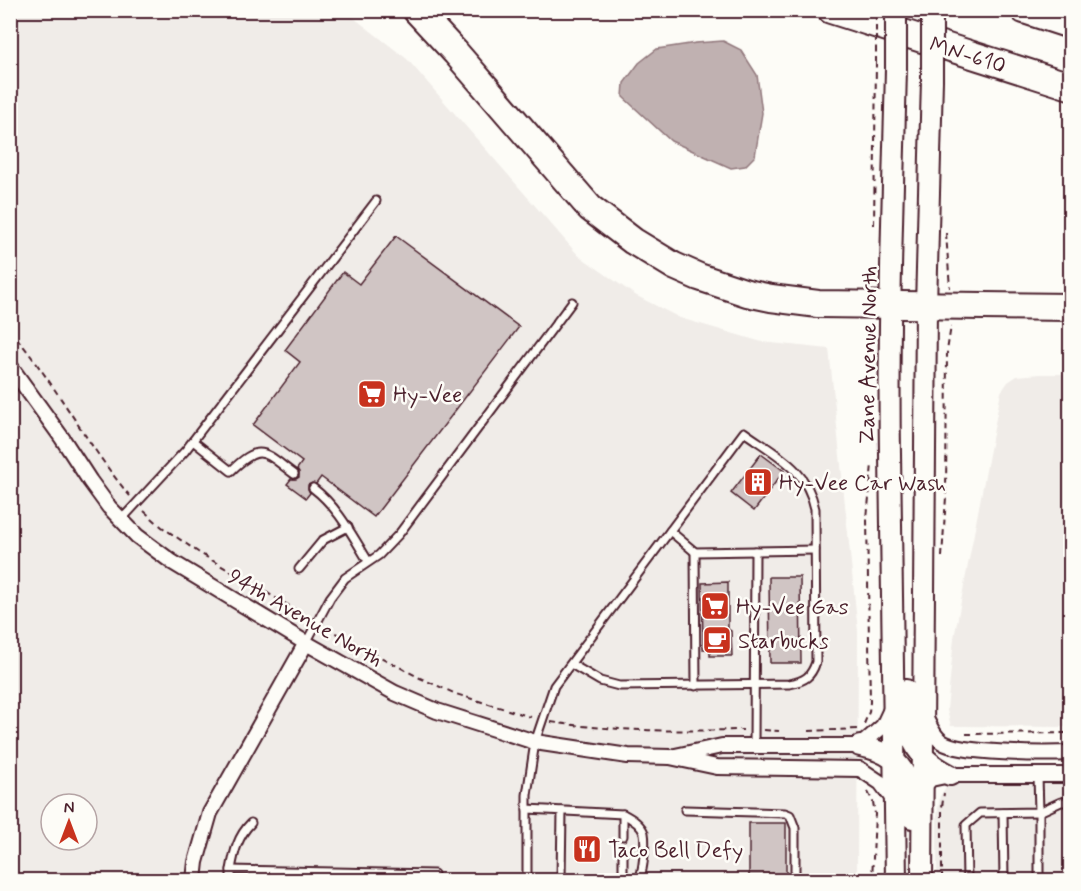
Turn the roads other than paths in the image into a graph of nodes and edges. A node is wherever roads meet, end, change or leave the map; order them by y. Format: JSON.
{"nodes":[{"id":1,"x":416,"y":10,"type":"edge"},
{"id":2,"x":831,"y":10,"type":"edge"},
{"id":3,"x":896,"y":10,"type":"edge"},
{"id":4,"x":932,"y":10,"type":"edge"},
{"id":5,"x":1024,"y":10,"type":"edge"},
{"id":6,"x":1071,"y":25,"type":"edge"},
{"id":7,"x":1071,"y":86,"type":"edge"},
{"id":8,"x":376,"y":201,"type":"dead end"},
{"id":9,"x":572,"y":302,"type":"dead end"},
{"id":10,"x":891,"y":306,"type":"junction"},
{"id":11,"x":938,"y":306,"type":"junction"},
{"id":12,"x":1068,"y":308,"type":"edge"},
{"id":13,"x":10,"y":366,"type":"edge"},
{"id":14,"x":193,"y":441,"type":"junction"},
{"id":15,"x":881,"y":459,"type":"junction"},
{"id":16,"x":294,"y":474,"type":"dead end"},
{"id":17,"x":313,"y":488,"type":"dead end"},
{"id":18,"x":121,"y":520,"type":"junction"},
{"id":19,"x":348,"y":527,"type":"junction"},
{"id":20,"x":670,"y":531,"type":"junction"},
{"id":21,"x":815,"y":550,"type":"junction"},
{"id":22,"x":755,"y":551,"type":"junction"},
{"id":23,"x":695,"y":552,"type":"junction"},
{"id":24,"x":368,"y":561,"type":"junction"},
{"id":25,"x":299,"y":569,"type":"dead end"},
{"id":26,"x":306,"y":643,"type":"junction"},
{"id":27,"x":571,"y":664,"type":"junction"},
{"id":28,"x":755,"y":684,"type":"junction"},
{"id":29,"x":696,"y":686,"type":"junction"},
{"id":30,"x":894,"y":702,"type":"junction"},
{"id":31,"x":924,"y":715,"type":"junction"},
{"id":32,"x":860,"y":737,"type":"junction"},
{"id":33,"x":535,"y":742,"type":"junction"},
{"id":34,"x":754,"y":746,"type":"junction"},
{"id":35,"x":1071,"y":753,"type":"edge"},
{"id":36,"x":670,"y":757,"type":"junction"},
{"id":37,"x":894,"y":759,"type":"junction"},
{"id":38,"x":923,"y":759,"type":"junction"},
{"id":39,"x":1071,"y":775,"type":"edge"},
{"id":40,"x":1038,"y":776,"type":"junction"},
{"id":41,"x":947,"y":784,"type":"junction"},
{"id":42,"x":923,"y":786,"type":"junction"},
{"id":43,"x":895,"y":802,"type":"junction"},
{"id":44,"x":1071,"y":802,"type":"edge"},
{"id":45,"x":527,"y":809,"type":"junction"},
{"id":46,"x":685,"y":810,"type":"dead end"},
{"id":47,"x":562,"y":811,"type":"junction"},
{"id":48,"x":1039,"y":812,"type":"junction"},
{"id":49,"x":1003,"y":813,"type":"junction"},
{"id":50,"x":624,"y":814,"type":"junction"},
{"id":51,"x":251,"y":823,"type":"dead end"},
{"id":52,"x":623,"y":836,"type":"dead end"},
{"id":53,"x":623,"y":856,"type":"dead end"},
{"id":54,"x":231,"y":870,"type":"junction"},
{"id":55,"x":194,"y":880,"type":"edge"},
{"id":56,"x":231,"y":880,"type":"edge"},
{"id":57,"x":434,"y":880,"type":"edge"},
{"id":58,"x":527,"y":880,"type":"edge"},
{"id":59,"x":561,"y":880,"type":"edge"},
{"id":60,"x":623,"y":880,"type":"edge"},
{"id":61,"x":639,"y":880,"type":"edge"},
{"id":62,"x":795,"y":880,"type":"edge"},
{"id":63,"x":896,"y":880,"type":"edge"},
{"id":64,"x":913,"y":880,"type":"edge"},
{"id":65,"x":922,"y":880,"type":"edge"},
{"id":66,"x":967,"y":880,"type":"edge"},
{"id":67,"x":1004,"y":880,"type":"edge"},
{"id":68,"x":1039,"y":880,"type":"edge"}],
"edges":[{"from":1,"to":10,"type":"highway"},
{"from":2,"to":7,"type":"highway","name":"MN-610"},
{"from":3,"to":10,"type":"main road","name":"Zane Avenue North","bridge":true},
{"from":4,"to":11,"type":"main road","bridge":true},
{"from":5,"to":6,"type":"highway"},
{"from":8,"to":14,"type":"lane"},
{"from":9,"to":24,"type":"lane"},
{"from":10,"to":11,"type":"highway"},
{"from":10,"to":15,"type":"main road","name":"Zane Avenue North"},
{"from":11,"to":12,"type":"highway"},
{"from":11,"to":31,"type":"main road"},
{"from":13,"to":18,"type":"street","name":"94th Avenue North"},
{"from":14,"to":16,"type":"lane"},
{"from":14,"to":18,"type":"lane"},
{"from":15,"to":30,"type":"main road","name":"Zane Avenue North"},
{"from":15,"to":38,"type":"main road"},
{"from":17,"to":19,"type":"lane"},
{"from":18,"to":26,"type":"street","name":"94th Avenue North"},
{"from":19,"to":24,"type":"lane"},
{"from":19,"to":25,"type":"lane"},
{"from":20,"to":21,"type":"lane"},
{"from":20,"to":23,"type":"lane"},
{"from":20,"to":27,"type":"lane"},
{"from":21,"to":22,"type":"lane"},
{"from":21,"to":28,"type":"lane"},
{"from":22,"to":23,"type":"lane"},
{"from":22,"to":28,"type":"lane"},
{"from":23,"to":29,"type":"lane"},
{"from":24,"to":26,"type":"lane"},
{"from":26,"to":33,"type":"street","name":"94th Avenue North"},
{"from":26,"to":55,"type":"street"},
{"from":27,"to":29,"type":"lane"},
{"from":27,"to":33,"type":"lane"},
{"from":28,"to":29,"type":"lane"},
{"from":28,"to":34,"type":"lane"},
{"from":30,"to":32,"type":"street"},
{"from":30,"to":37,"type":"main road","name":"Zane Avenue North"},
{"from":31,"to":35,"type":"street"},
{"from":31,"to":38,"type":"main road"},
{"from":32,"to":34,"type":"street","name":"94th Avenue North"},
{"from":32,"to":37,"type":"main road"},
{"from":33,"to":36,"type":"street","name":"94th Avenue North"},
{"from":33,"to":45,"type":"lane"},
{"from":34,"to":36,"type":"street","name":"94th Avenue North"},
{"from":36,"to":43,"type":"street","name":"94th Avenue North"},
{"from":37,"to":43,"type":"main road","name":"Zane Avenue North"},
{"from":37,"to":64,"type":"main road"},
{"from":38,"to":41,"type":"main road"},
{"from":38,"to":42,"type":"main road"},
{"from":39,"to":40,"type":"street"},
{"from":40,"to":41,"type":"street"},
{"from":40,"to":48,"type":"lane"},
{"from":41,"to":42,"type":"street"},
{"from":42,"to":65,"type":"main road"},
{"from":43,"to":63,"type":"main road","name":"Zane Avenue North"},
{"from":44,"to":48,"type":"lane"},
{"from":45,"to":47,"type":"lane"},
{"from":45,"to":58,"type":"lane"},
{"from":46,"to":62,"type":"lane"},
{"from":47,"to":50,"type":"lane"},
{"from":47,"to":59,"type":"lane"},
{"from":48,"to":49,"type":"lane"},
{"from":48,"to":68,"type":"lane"},
{"from":49,"to":66,"type":"lane"},
{"from":49,"to":67,"type":"lane"},
{"from":50,"to":52,"type":"lane"},
{"from":50,"to":61,"type":"lane"},
{"from":51,"to":54,"type":"lane"},
{"from":53,"to":60,"type":"lane"},
{"from":54,"to":56,"type":"lane"},
{"from":54,"to":57,"type":"lane"}]}
